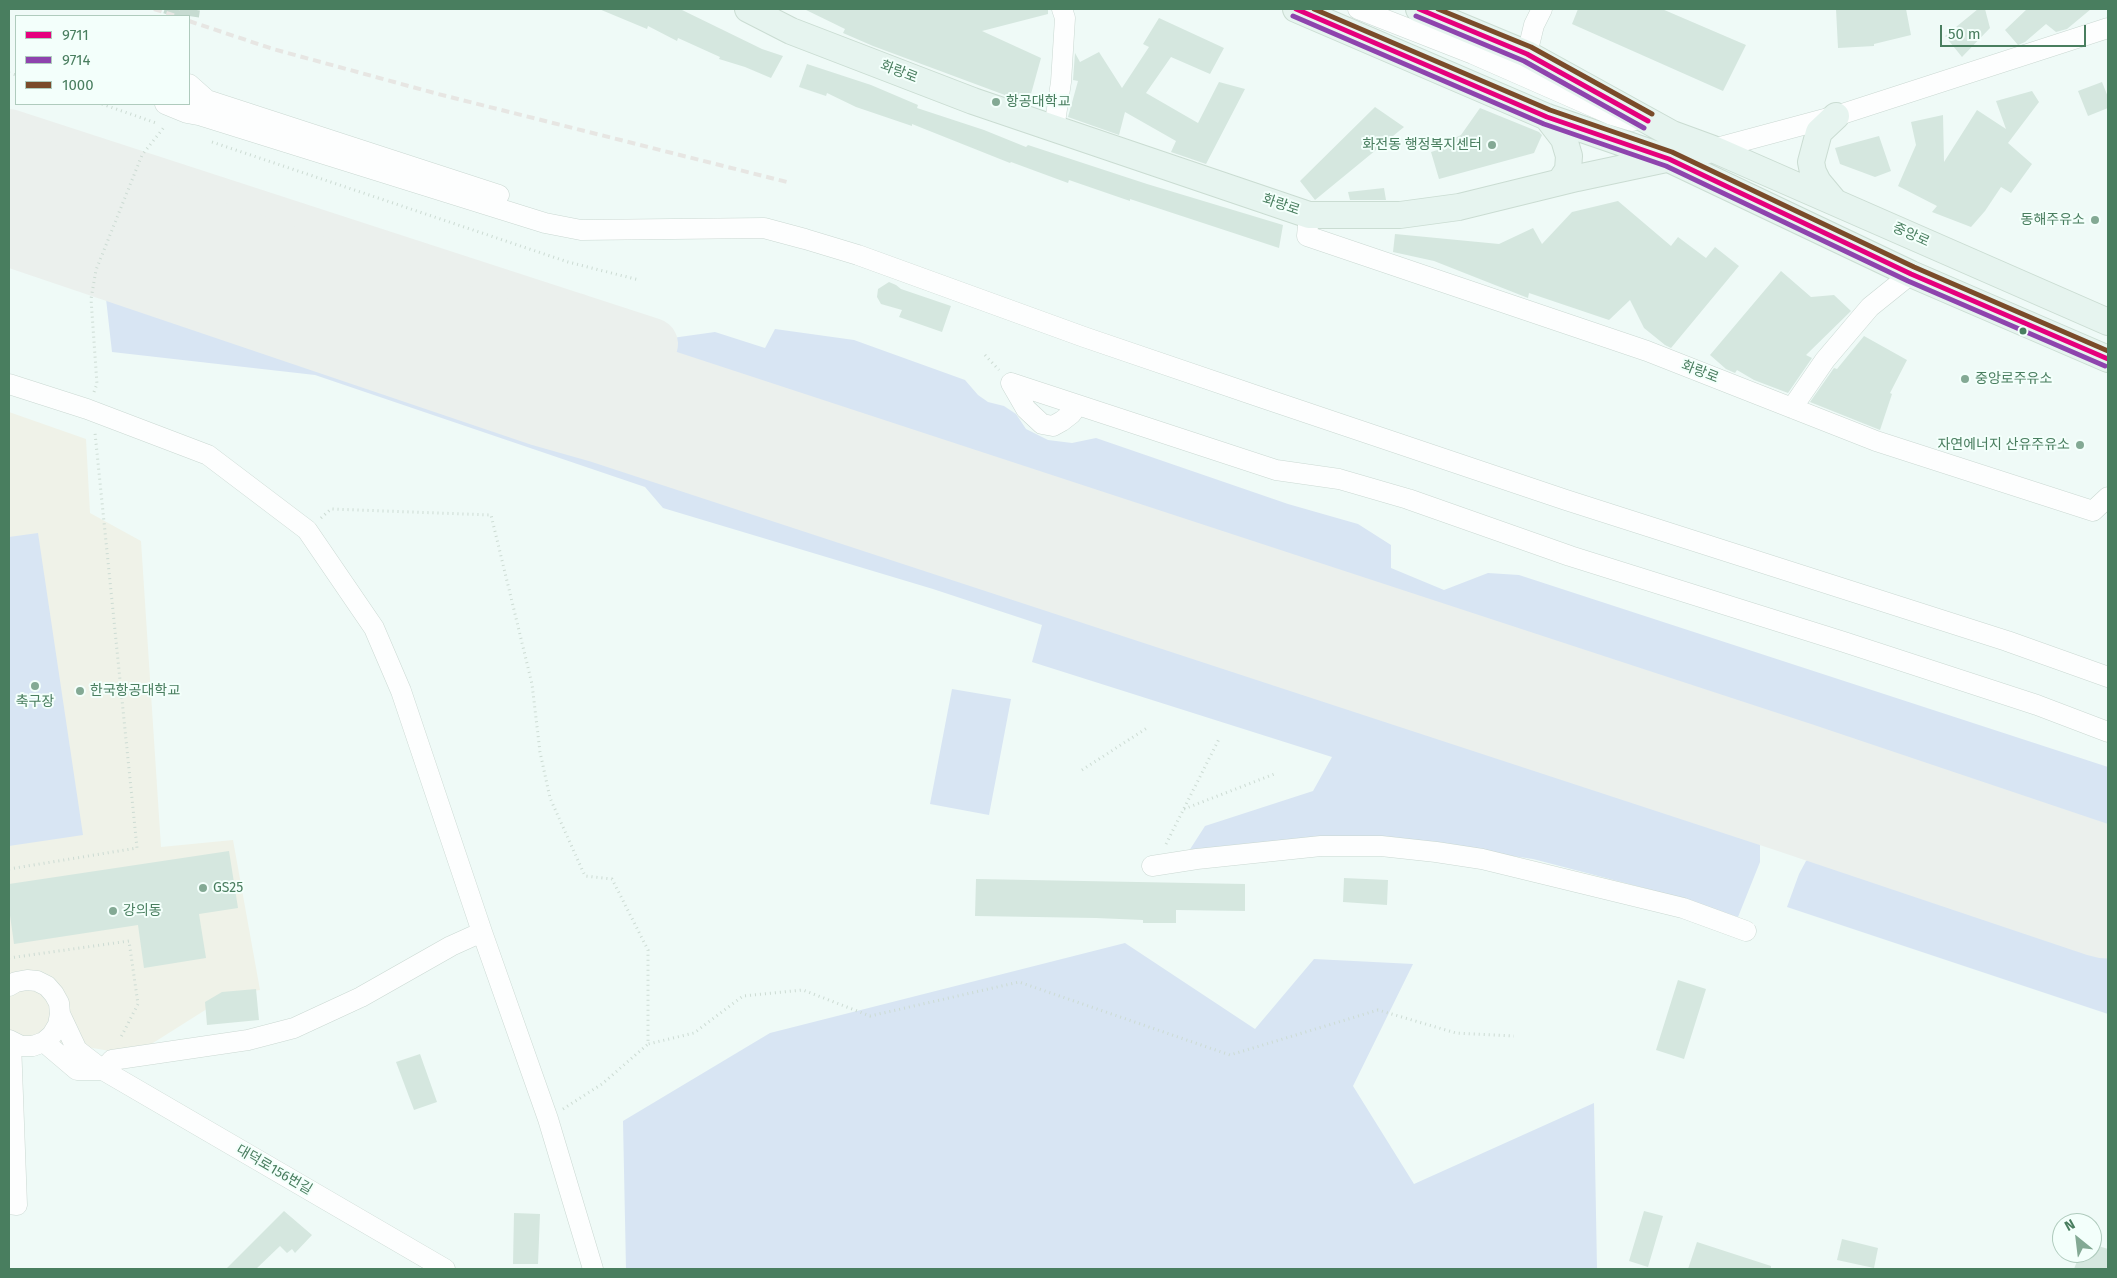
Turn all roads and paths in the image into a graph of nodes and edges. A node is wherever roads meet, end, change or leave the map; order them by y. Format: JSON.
{"nodes":[{"id":1,"x":748,"y":9,"type":"edge"},
{"id":2,"x":1296,"y":9,"type":"edge"},
{"id":3,"x":1358,"y":9,"type":"edge"},
{"id":4,"x":1419,"y":9,"type":"edge"},
{"id":5,"x":1542,"y":9,"type":"edge"},
{"id":6,"x":1068,"y":12,"type":"edge"},
{"id":7,"x":2108,"y":28,"type":"edge"},
{"id":8,"x":1526,"y":54,"type":"junction"},
{"id":9,"x":190,"y":85,"type":"edge"},
{"id":10,"x":105,"y":105,"type":"edge"},
{"id":11,"x":167,"y":105,"type":"edge"},
{"id":12,"x":194,"y":110,"type":"edge"},
{"id":13,"x":1836,"y":116,"type":"junction"},
{"id":14,"x":1547,"y":118,"type":"junction"},
{"id":15,"x":165,"y":126,"type":"junction"},
{"id":16,"x":174,"y":129,"type":"dead end"},
{"id":17,"x":1054,"y":129,"type":"junction"},
{"id":18,"x":1672,"y":134,"type":"junction"},
{"id":19,"x":212,"y":142,"type":"dead end"},
{"id":20,"x":1713,"y":149,"type":"junction"},
{"id":21,"x":1669,"y":159,"type":"junction"},
{"id":22,"x":1560,"y":182,"type":"junction"},
{"id":23,"x":1833,"y":201,"type":"junction"},
{"id":24,"x":1309,"y":215,"type":"junction"},
{"id":25,"x":581,"y":230,"type":"junction"},
{"id":26,"x":1911,"y":274,"type":"junction"},
{"id":27,"x":639,"y":280,"type":"dead end"},
{"id":28,"x":2108,"y":322,"type":"edge"},
{"id":29,"x":2108,"y":359,"type":"edge"},
{"id":30,"x":9,"y":384,"type":"edge"},
{"id":31,"x":1078,"y":405,"type":"dead end"},
{"id":32,"x":1792,"y":408,"type":"junction"},
{"id":33,"x":90,"y":410,"type":"junction"},
{"id":34,"x":2108,"y":498,"type":"edge"},
{"id":35,"x":307,"y":530,"type":"junction"},
{"id":36,"x":2108,"y":677,"type":"edge"},
{"id":37,"x":1148,"y":728,"type":"dead end"},
{"id":38,"x":2108,"y":732,"type":"edge"},
{"id":39,"x":1219,"y":739,"type":"dead end"},
{"id":40,"x":1082,"y":770,"type":"dead end"},
{"id":41,"x":1277,"y":773,"type":"dead end"},
{"id":42,"x":1184,"y":809,"type":"junction"},
{"id":43,"x":1154,"y":865,"type":"joint"},
{"id":44,"x":9,"y":869,"type":"edge"},
{"id":45,"x":1746,"y":931,"type":"dead end"},
{"id":46,"x":482,"y":932,"type":"junction"},
{"id":47,"x":9,"y":958,"type":"edge"},
{"id":48,"x":9,"y":986,"type":"edge"},
{"id":49,"x":60,"y":1014,"type":"junction"},
{"id":50,"x":1514,"y":1036,"type":"dead end"},
{"id":51,"x":10,"y":1041,"type":"edge"},
{"id":52,"x":44,"y":1042,"type":"junction"},
{"id":53,"x":648,"y":1044,"type":"junction"},
{"id":54,"x":103,"y":1070,"type":"junction"},
{"id":55,"x":548,"y":1119,"type":"junction"},
{"id":56,"x":9,"y":1204,"type":"edge"},
{"id":57,"x":445,"y":1269,"type":"edge"},
{"id":58,"x":593,"y":1269,"type":"edge"}],
"edges":[{"from":1,"to":17,"type":"main road","name":"화랑로"},
{"from":2,"to":14,"type":"main road"},
{"from":3,"to":18,"type":"street"},
{"from":4,"to":8,"type":"main road","name":"중앙로"},
{"from":5,"to":8,"type":"street"},
{"from":6,"to":17,"type":"street"},
{"from":7,"to":13,"type":"street"},
{"from":8,"to":18,"type":"main road","name":"중앙로"},
{"from":9,"to":25,"type":"street"},
{"from":10,"to":15,"type":"path"},
{"from":11,"to":12,"type":"street"},
{"from":12,"to":25,"type":"street"},
{"from":13,"to":20,"type":"street"},
{"from":13,"to":23,"type":"main road"},
{"from":14,"to":21,"type":"main road"},
{"from":14,"to":22,"type":"main road"},
{"from":15,"to":16,"type":"path"},
{"from":15,"to":33,"type":"path"},
{"from":17,"to":24,"type":"main road","name":"화랑로"},
{"from":18,"to":20,"type":"main road","name":"중앙로"},
{"from":19,"to":27,"type":"path"},
{"from":20,"to":21,"type":"main road","name":"화랑로"},
{"from":20,"to":23,"type":"main road","name":"중앙로"},
{"from":21,"to":22,"type":"main road","name":"화랑로"},
{"from":21,"to":26,"type":"main road"},
{"from":22,"to":24,"type":"main road","name":"화랑로"},
{"from":23,"to":28,"type":"main road","name":"중앙로"},
{"from":24,"to":32,"type":"street","name":"화랑로"},
{"from":25,"to":36,"type":"street"},
{"from":26,"to":29,"type":"main road"},
{"from":26,"to":32,"type":"street"},
{"from":30,"to":33,"type":"street"},
{"from":31,"to":38,"type":"street"},
{"from":32,"to":34,"type":"street","name":"화랑로"},
{"from":33,"to":35,"type":"street"},
{"from":33,"to":44,"type":"path"},
{"from":35,"to":46,"type":"street"},
{"from":35,"to":53,"type":"path"},
{"from":37,"to":40,"type":"path"},
{"from":39,"to":42,"type":"path"},
{"from":41,"to":42,"type":"path"},
{"from":42,"to":43,"type":"path"},
{"from":43,"to":45,"type":"street"},
{"from":46,"to":54,"type":"street"},
{"from":46,"to":55,"type":"street"},
{"from":47,"to":54,"type":"path"},
{"from":48,"to":49,"type":"street","name":"대덕로156번길"},
{"from":49,"to":52,"type":"street"},
{"from":49,"to":54,"type":"street","name":"대덕로156번길"},
{"from":50,"to":53,"type":"path"},
{"from":51,"to":52,"type":"street"},
{"from":51,"to":56,"type":"street"},
{"from":52,"to":54,"type":"street"},
{"from":53,"to":55,"type":"path"},
{"from":54,"to":57,"type":"street","name":"대덕로156번길"},
{"from":55,"to":58,"type":"street"}]}
